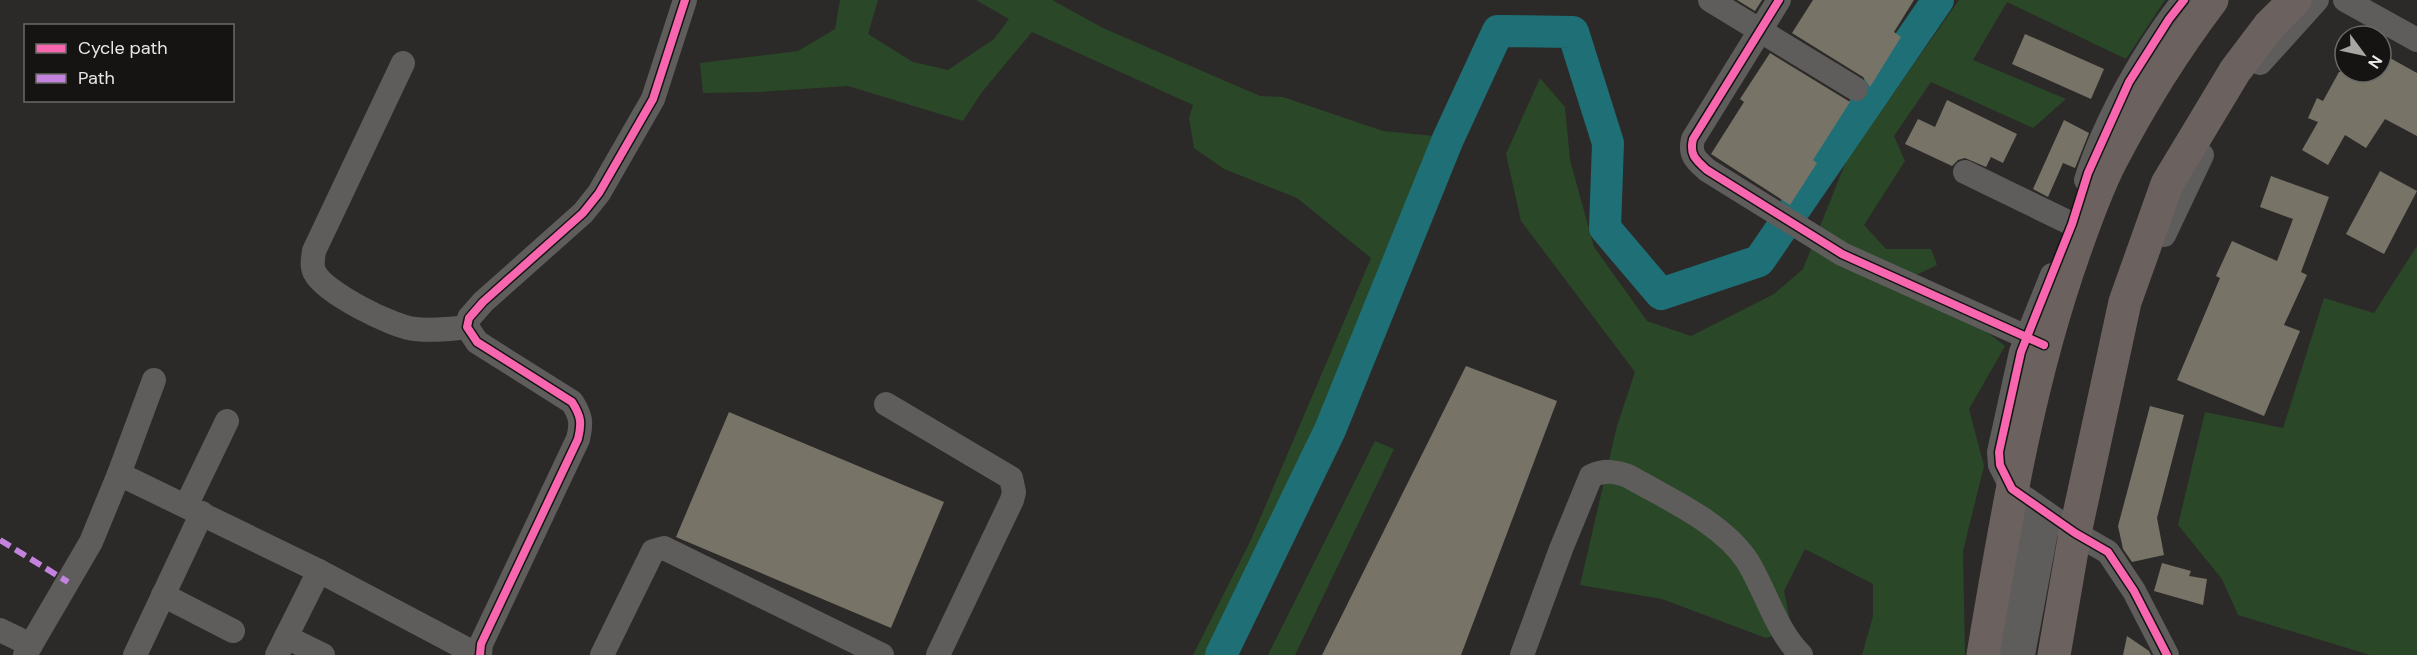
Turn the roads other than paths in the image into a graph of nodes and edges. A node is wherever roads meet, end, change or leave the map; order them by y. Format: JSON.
{"nodes":[{"id":1,"x":685,"y":0,"type":"edge"},
{"id":2,"x":1710,"y":0,"type":"edge"},
{"id":3,"x":1779,"y":0,"type":"edge"},
{"id":4,"x":2184,"y":0,"type":"edge"},
{"id":5,"x":2212,"y":0,"type":"edge"},
{"id":6,"x":2295,"y":0,"type":"edge"},
{"id":7,"x":2317,"y":0,"type":"edge"},
{"id":8,"x":2345,"y":0,"type":"edge"},
{"id":9,"x":1760,"y":30,"type":"junction"},
{"id":10,"x":2417,"y":40,"type":"edge"},
{"id":11,"x":403,"y":63,"type":"dead end"},
{"id":12,"x":1856,"y":89,"type":"dead end"},
{"id":13,"x":1965,"y":172,"type":"dead end"},
{"id":14,"x":2072,"y":224,"type":"junction"},
{"id":15,"x":467,"y":327,"type":"junction"},
{"id":16,"x":2036,"y":341,"type":"junction"},
{"id":17,"x":154,"y":380,"type":"dead end"},
{"id":18,"x":886,"y":404,"type":"dead end"},
{"id":19,"x":227,"y":421,"type":"dead end"},
{"id":20,"x":119,"y":474,"type":"junction"},
{"id":21,"x":2020,"y":495,"type":"junction"},
{"id":22,"x":194,"y":509,"type":"junction"},
{"id":23,"x":2071,"y":530,"type":"junction"},
{"id":24,"x":319,"y":572,"type":"junction"},
{"id":25,"x":164,"y":595,"type":"junction"},
{"id":26,"x":0,"y":630,"type":"edge"},
{"id":27,"x":233,"y":631,"type":"dead end"},
{"id":28,"x":281,"y":646,"type":"edge"},
{"id":29,"x":28,"y":650,"type":"edge"},
{"id":30,"x":942,"y":653,"type":"edge"},
{"id":31,"x":135,"y":655,"type":"edge"},
{"id":32,"x":323,"y":655,"type":"edge"},
{"id":33,"x":479,"y":655,"type":"edge"},
{"id":34,"x":602,"y":655,"type":"edge"},
{"id":35,"x":882,"y":655,"type":"edge"},
{"id":36,"x":1522,"y":655,"type":"edge"},
{"id":37,"x":1801,"y":655,"type":"edge"},
{"id":38,"x":1983,"y":655,"type":"edge"},
{"id":39,"x":2004,"y":655,"type":"edge"},
{"id":40,"x":2024,"y":655,"type":"edge"},
{"id":41,"x":2054,"y":655,"type":"edge"},
{"id":42,"x":2167,"y":655,"type":"edge"}],
"edges":[{"from":1,"to":15,"type":"street"},
{"from":2,"to":9,"type":"street"},
{"from":3,"to":9,"type":"street"},
{"from":4,"to":14,"type":"street"},
{"from":5,"to":16,"type":"highway"},
{"from":6,"to":23,"type":"highway"},
{"from":7,"to":23,"type":"street"},
{"from":8,"to":10,"type":"street"},
{"from":9,"to":12,"type":"street"},
{"from":9,"to":16,"type":"street"},
{"from":11,"to":15,"type":"street"},
{"from":13,"to":14,"type":"street"},
{"from":14,"to":16,"type":"street"},
{"from":15,"to":33,"type":"street"},
{"from":16,"to":21,"type":"highway"},
{"from":17,"to":20,"type":"street"},
{"from":18,"to":30,"type":"street"},
{"from":19,"to":22,"type":"street"},
{"from":20,"to":22,"type":"street"},
{"from":20,"to":29,"type":"street"},
{"from":21,"to":23,"type":"street"},
{"from":21,"to":38,"type":"highway"},
{"from":21,"to":39,"type":"street"},
{"from":22,"to":24,"type":"street"},
{"from":22,"to":25,"type":"street"},
{"from":23,"to":40,"type":"street"},
{"from":23,"to":41,"type":"highway"},
{"from":23,"to":42,"type":"street"},
{"from":24,"to":28,"type":"street"},
{"from":24,"to":33,"type":"street"},
{"from":25,"to":27,"type":"street"},
{"from":25,"to":31,"type":"street"},
{"from":26,"to":29,"type":"street"},
{"from":28,"to":32,"type":"street"},
{"from":34,"to":35,"type":"street"},
{"from":36,"to":37,"type":"street"}]}
